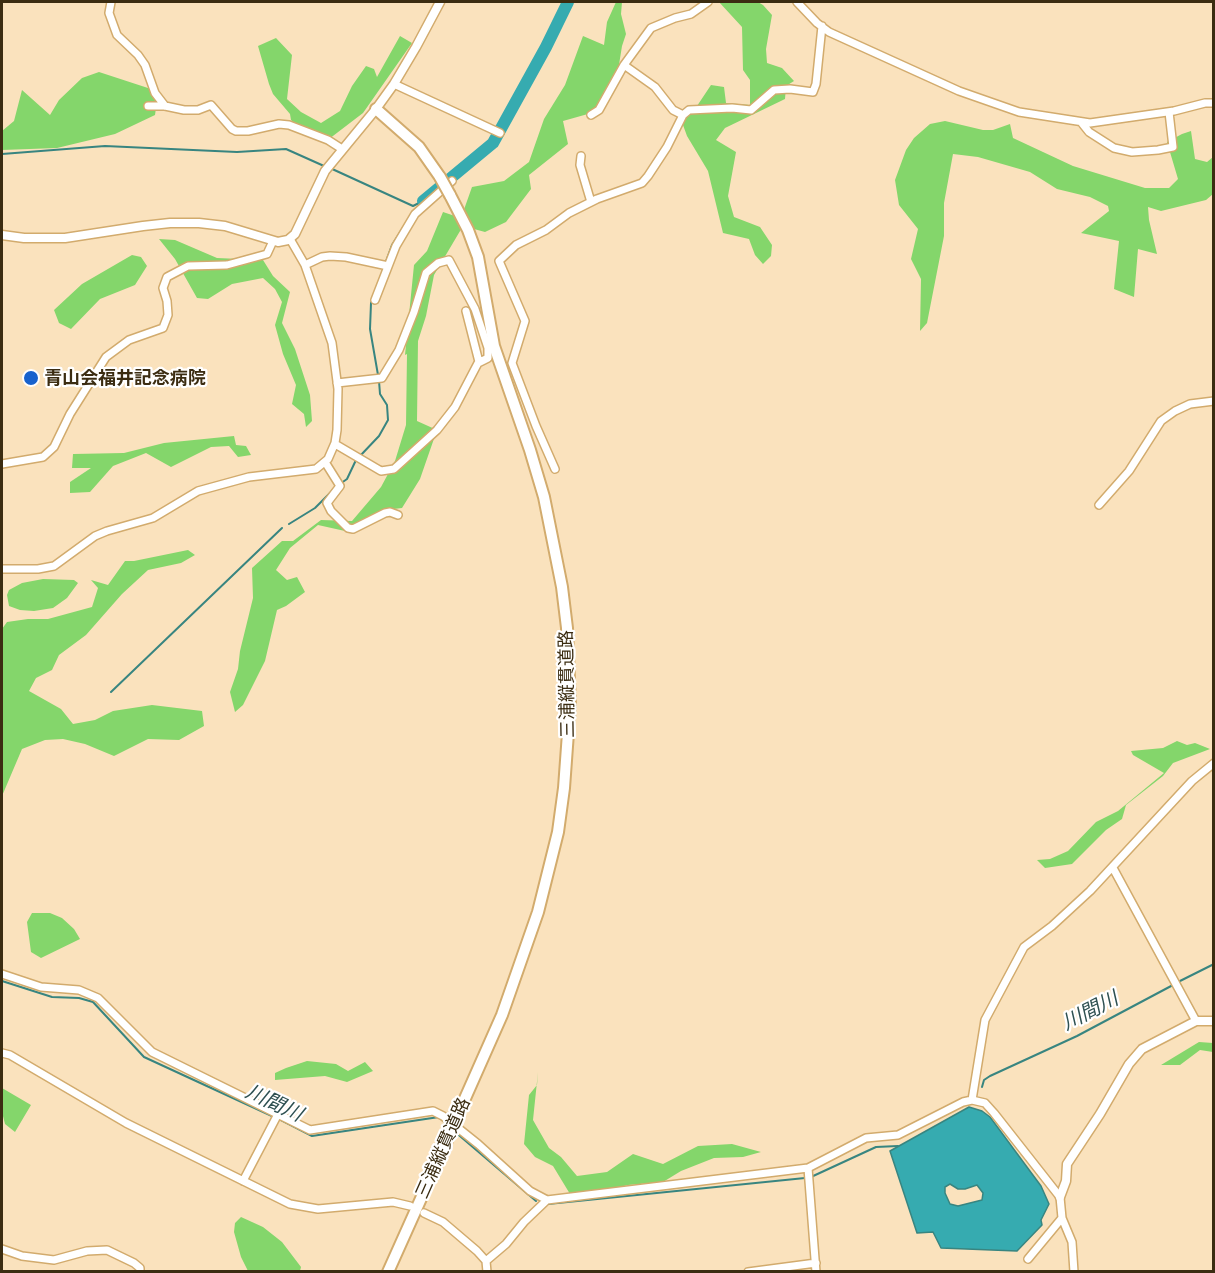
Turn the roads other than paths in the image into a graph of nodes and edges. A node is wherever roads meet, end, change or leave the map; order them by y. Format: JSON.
{"nodes":[{"id":1,"x":111,"y":2,"type":"edge"},
{"id":2,"x":440,"y":2,"type":"edge"},
{"id":3,"x":708,"y":2,"type":"edge"},
{"id":4,"x":798,"y":2,"type":"edge"},
{"id":5,"x":822,"y":26,"type":"junction"},
{"id":6,"x":624,"y":65,"type":"junction"},
{"id":7,"x":394,"y":84,"type":"junction"},
{"id":8,"x":1214,"y":103,"type":"edge"},
{"id":9,"x":148,"y":106,"type":"dead end"},
{"id":10,"x":165,"y":106,"type":"junction"},
{"id":11,"x":376,"y":109,"type":"junction"},
{"id":12,"x":1169,"y":112,"type":"junction"},
{"id":13,"x":591,"y":115,"type":"dead end"},
{"id":14,"x":683,"y":115,"type":"junction"},
{"id":15,"x":1081,"y":122,"type":"junction"},
{"id":16,"x":498,"y":132,"type":"dead end"},
{"id":17,"x":342,"y":149,"type":"junction"},
{"id":18,"x":581,"y":156,"type":"dead end"},
{"id":19,"x":452,"y":181,"type":"dead end"},
{"id":20,"x":591,"y":202,"type":"junction"},
{"id":21,"x":2,"y":235,"type":"edge"},
{"id":22,"x":290,"y":239,"type":"junction"},
{"id":23,"x":273,"y":241,"type":"junction"},
{"id":24,"x":305,"y":265,"type":"junction"},
{"id":25,"x":386,"y":266,"type":"junction"},
{"id":26,"x":375,"y":300,"type":"dead end"},
{"id":27,"x":466,"y":310,"type":"dead end"},
{"id":28,"x":478,"y":363,"type":"junction"},
{"id":29,"x":337,"y":383,"type":"junction"},
{"id":30,"x":1214,"y":401,"type":"edge"},
{"id":31,"x":335,"y":444,"type":"junction"},
{"id":32,"x":325,"y":462,"type":"junction"},
{"id":33,"x":2,"y":464,"type":"edge"},
{"id":34,"x":555,"y":469,"type":"dead end"},
{"id":35,"x":1099,"y":505,"type":"dead end"},
{"id":36,"x":398,"y":515,"type":"dead end"},
{"id":37,"x":2,"y":569,"type":"edge"},
{"id":38,"x":1214,"y":763,"type":"edge"},
{"id":39,"x":1113,"y":867,"type":"junction"},
{"id":40,"x":2,"y":974,"type":"edge"},
{"id":41,"x":1196,"y":1021,"type":"junction"},
{"id":42,"x":1214,"y":1021,"type":"edge"},
{"id":43,"x":2,"y":1053,"type":"edge"},
{"id":44,"x":972,"y":1100,"type":"junction"},
{"id":45,"x":276,"y":1117,"type":"junction"},
{"id":46,"x":808,"y":1168,"type":"junction"},
{"id":47,"x":243,"y":1181,"type":"junction"},
{"id":48,"x":1060,"y":1197,"type":"junction"},
{"id":49,"x":547,"y":1200,"type":"junction"},
{"id":50,"x":410,"y":1206,"type":"dead end"},
{"id":51,"x":424,"y":1213,"type":"dead end"},
{"id":52,"x":1062,"y":1218,"type":"junction"},
{"id":53,"x":2,"y":1249,"type":"edge"},
{"id":54,"x":1028,"y":1258,"type":"dead end"},
{"id":55,"x":486,"y":1261,"type":"junction"},
{"id":56,"x":816,"y":1263,"type":"junction"},
{"id":57,"x":140,"y":1272,"type":"edge"},
{"id":58,"x":388,"y":1272,"type":"edge"},
{"id":59,"x":487,"y":1272,"type":"edge"},
{"id":60,"x":748,"y":1272,"type":"edge"},
{"id":61,"x":816,"y":1272,"type":"edge"},
{"id":62,"x":1074,"y":1272,"type":"edge"}],
"edges":[{"from":1,"to":10,"type":"street"},
{"from":2,"to":7,"type":"street"},
{"from":3,"to":6,"type":"street"},
{"from":4,"to":5,"type":"street"},
{"from":5,"to":14,"type":"street"},
{"from":5,"to":15,"type":"street"},
{"from":6,"to":13,"type":"street"},
{"from":6,"to":14,"type":"street"},
{"from":7,"to":11,"type":"street"},
{"from":7,"to":16,"type":"street"},
{"from":8,"to":12,"type":"street"},
{"from":9,"to":10,"type":"street"},
{"from":10,"to":17,"type":"street"},
{"from":11,"to":17,"type":"street"},
{"from":11,"to":58,"type":"main road","name":"三浦縦貫道路","bridge":true},
{"from":12,"to":15,"type":"street"},
{"from":12,"to":15,"type":"street"},
{"from":14,"to":20,"type":"street"},
{"from":17,"to":22,"type":"street"},
{"from":18,"to":20,"type":"street"},
{"from":19,"to":25,"type":"street"},
{"from":20,"to":34,"type":"street"},
{"from":21,"to":23,"type":"street"},
{"from":22,"to":23,"type":"street"},
{"from":22,"to":24,"type":"street"},
{"from":23,"to":33,"type":"street"},
{"from":24,"to":25,"type":"street"},
{"from":24,"to":29,"type":"street"},
{"from":25,"to":26,"type":"street"},
{"from":27,"to":28,"type":"street"},
{"from":28,"to":29,"type":"street"},
{"from":28,"to":31,"type":"street"},
{"from":29,"to":31,"type":"street"},
{"from":30,"to":35,"type":"street"},
{"from":31,"to":32,"type":"street"},
{"from":32,"to":36,"type":"street"},
{"from":32,"to":37,"type":"street"},
{"from":38,"to":39,"type":"street"},
{"from":39,"to":41,"type":"street"},
{"from":39,"to":44,"type":"street"},
{"from":40,"to":45,"type":"street"},
{"from":41,"to":42,"type":"street"},
{"from":41,"to":48,"type":"street"},
{"from":43,"to":47,"type":"street"},
{"from":44,"to":46,"type":"street"},
{"from":44,"to":48,"type":"street"},
{"from":45,"to":47,"type":"street"},
{"from":45,"to":49,"type":"street"},
{"from":46,"to":49,"type":"street"},
{"from":46,"to":56,"type":"street"},
{"from":47,"to":50,"type":"street"},
{"from":48,"to":52,"type":"street"},
{"from":49,"to":55,"type":"street"},
{"from":51,"to":55,"type":"street"},
{"from":52,"to":54,"type":"street"},
{"from":52,"to":62,"type":"street"},
{"from":53,"to":57,"type":"street"},
{"from":55,"to":59,"type":"street"},
{"from":56,"to":60,"type":"street"},
{"from":56,"to":61,"type":"street"}]}
